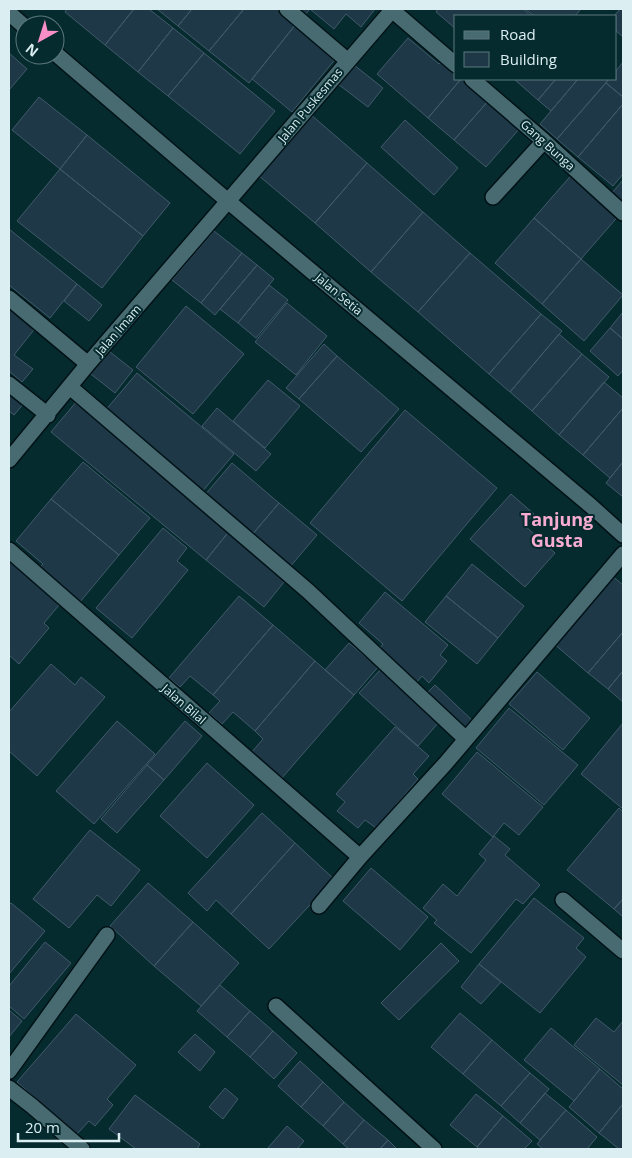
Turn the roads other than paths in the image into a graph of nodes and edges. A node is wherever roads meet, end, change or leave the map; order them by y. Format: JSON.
{"nodes":[{"id":1,"x":287,"y":9,"type":"edge"},
{"id":2,"x":393,"y":9,"type":"edge"},
{"id":3,"x":348,"y":61,"type":"junction"},
{"id":4,"x":65,"y":62,"type":"edge"},
{"id":5,"x":454,"y":62,"type":"edge"},
{"id":6,"x":473,"y":80,"type":"edge"},
{"id":7,"x":544,"y":141,"type":"junction"},
{"id":8,"x":493,"y":198,"type":"dead end"},
{"id":9,"x":229,"y":202,"type":"junction"},
{"id":10,"x":623,"y":213,"type":"edge"},
{"id":11,"x":9,"y":298,"type":"edge"},
{"id":12,"x":88,"y":364,"type":"junction"},
{"id":13,"x":9,"y":384,"type":"edge"},
{"id":14,"x":70,"y":387,"type":"junction"},
{"id":15,"x":48,"y":415,"type":"junction"},
{"id":16,"x":9,"y":460,"type":"edge"},
{"id":17,"x":623,"y":535,"type":"edge"},
{"id":18,"x":9,"y":550,"type":"edge"},
{"id":19,"x":623,"y":554,"type":"edge"},
{"id":20,"x":466,"y":739,"type":"junction"},
{"id":21,"x":360,"y":858,"type":"junction"},
{"id":22,"x":563,"y":900,"type":"dead end"},
{"id":23,"x":319,"y":906,"type":"dead end"},
{"id":24,"x":107,"y":935,"type":"dead end"},
{"id":25,"x":623,"y":951,"type":"edge"},
{"id":26,"x":276,"y":1006,"type":"dead end"},
{"id":27,"x":9,"y":1071,"type":"edge"},
{"id":28,"x":9,"y":1088,"type":"edge"},
{"id":29,"x":82,"y":1149,"type":"edge"},
{"id":30,"x":434,"y":1149,"type":"edge"}],
"edges":[{"from":1,"to":3,"type":"street"},
{"from":2,"to":3,"type":"street","name":"Jalan Puskesmas"},
{"from":2,"to":5,"type":"street"},
{"from":3,"to":9,"type":"street","name":"Jalan Puskesmas"},
{"from":4,"to":9,"type":"street","name":"Jalan Setia"},
{"from":6,"to":7,"type":"street","name":"Gang Bunga"},
{"from":7,"to":8,"type":"street"},
{"from":7,"to":10,"type":"street","name":"Gang Bunga"},
{"from":9,"to":12,"type":"street","name":"Jalan Imam"},
{"from":9,"to":17,"type":"street","name":"Jalan Setia"},
{"from":11,"to":12,"type":"street"},
{"from":12,"to":14,"type":"street","name":"Jalan Imam"},
{"from":13,"to":15,"type":"street"},
{"from":14,"to":15,"type":"street","name":"Jalan Imam"},
{"from":14,"to":20,"type":"street"},
{"from":15,"to":16,"type":"street","name":"Jalan Imam"},
{"from":18,"to":21,"type":"street","name":"Jalan Bilal"},
{"from":19,"to":20,"type":"street"},
{"from":20,"to":21,"type":"street"},
{"from":21,"to":23,"type":"street"},
{"from":22,"to":25,"type":"street"},
{"from":24,"to":27,"type":"street"},
{"from":26,"to":30,"type":"street"},
{"from":28,"to":29,"type":"street"}]}
